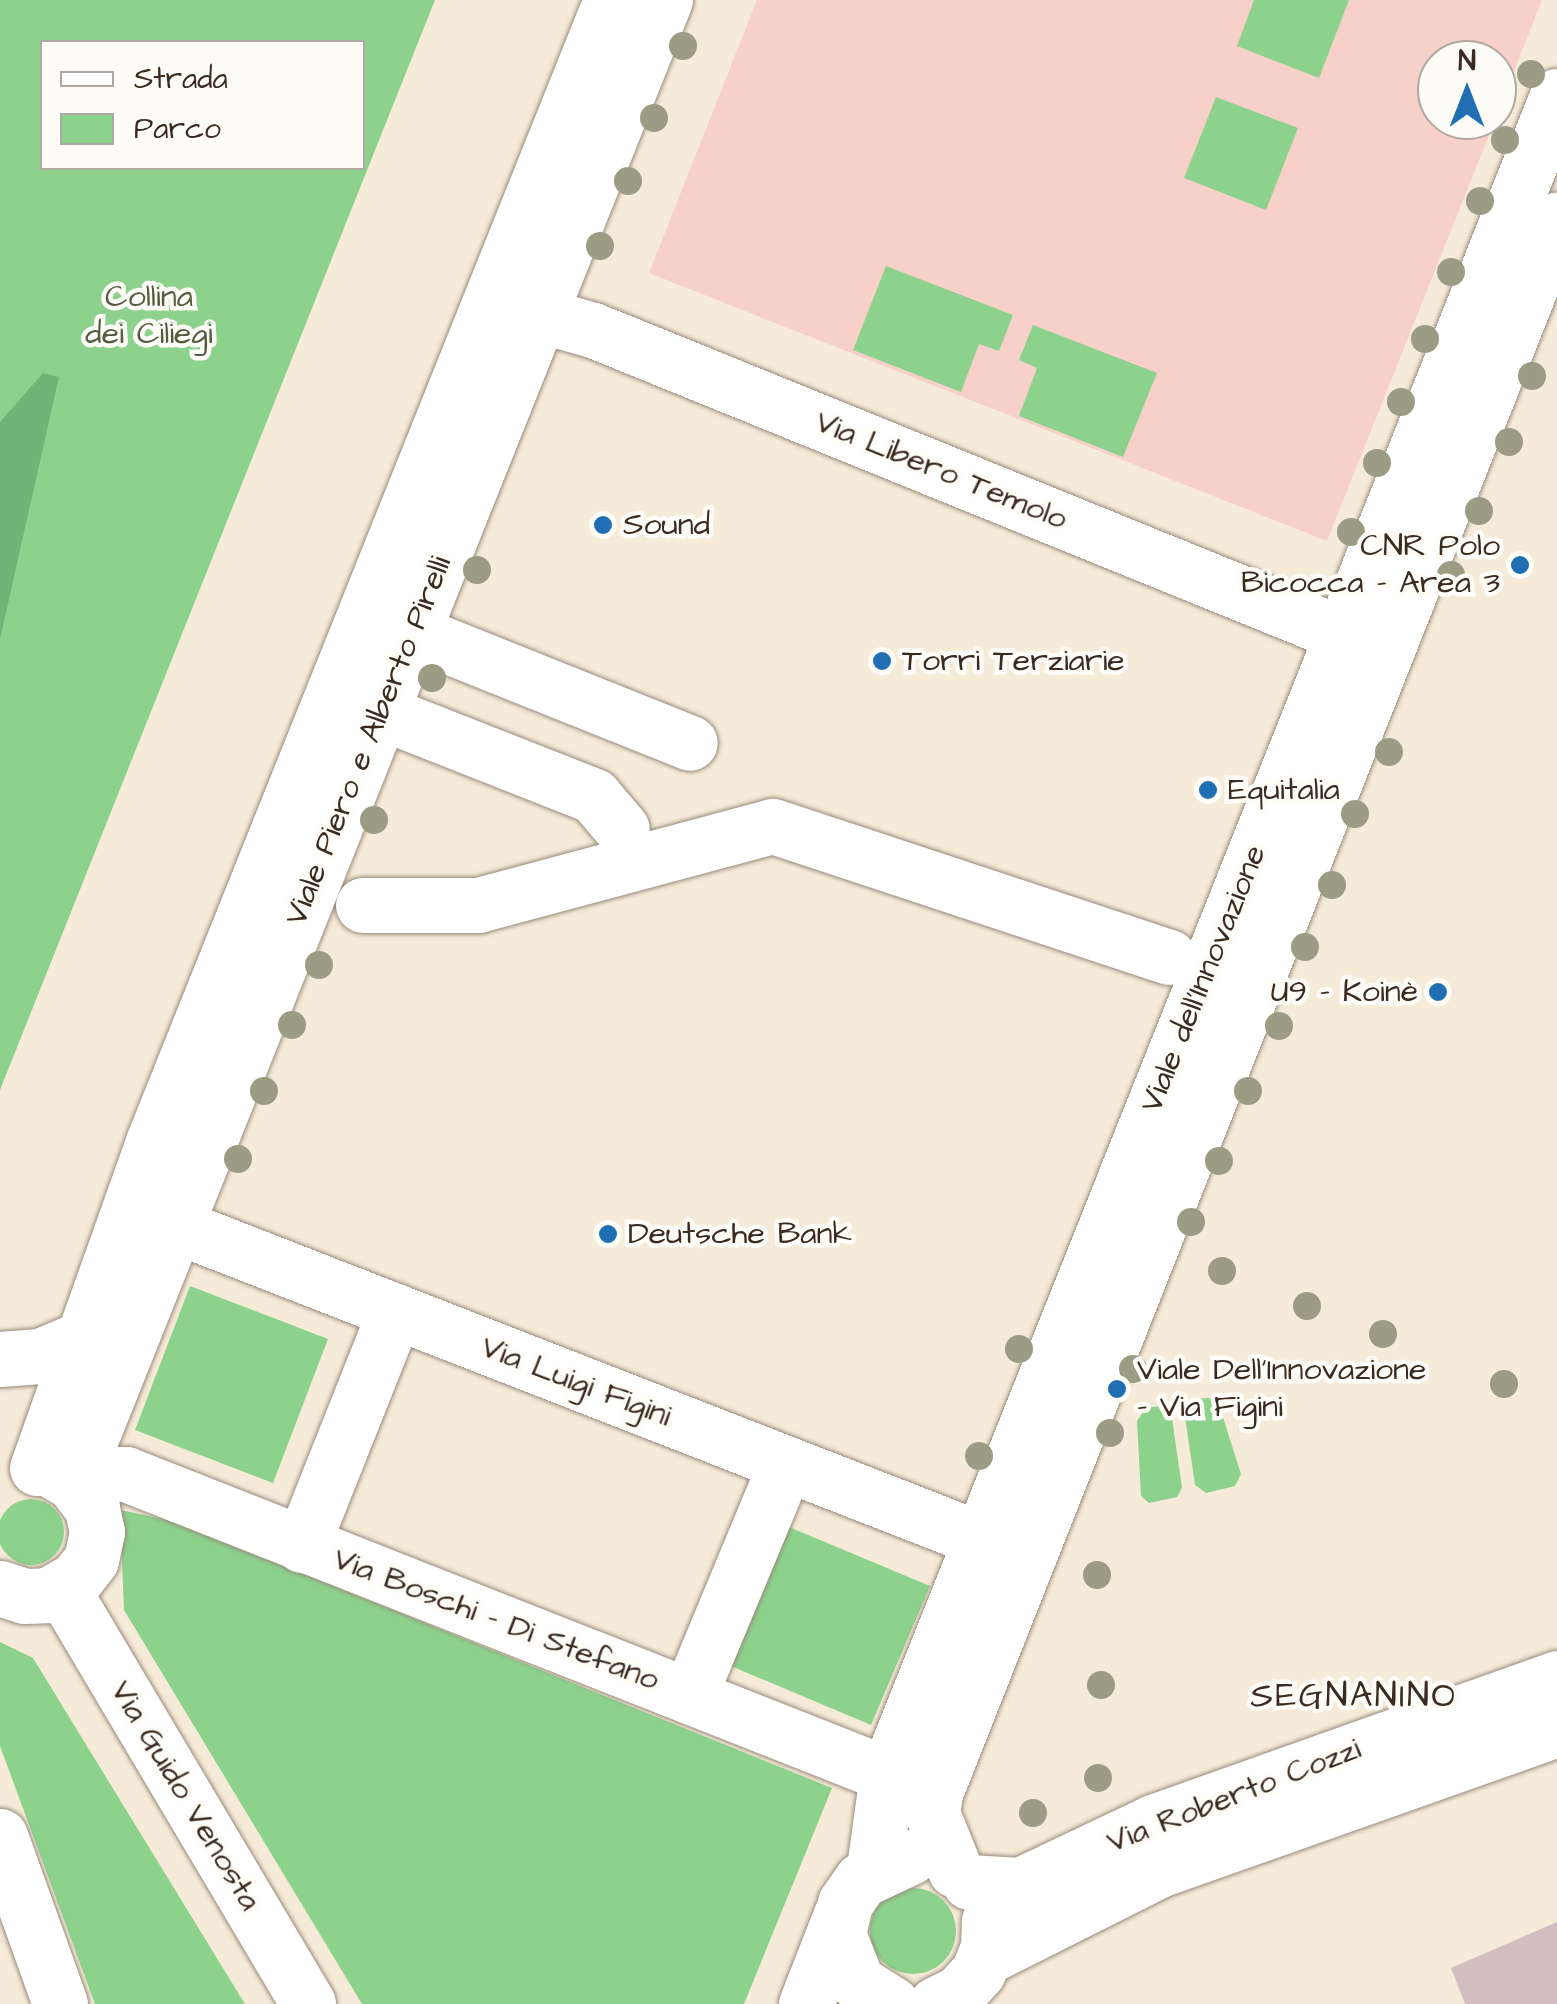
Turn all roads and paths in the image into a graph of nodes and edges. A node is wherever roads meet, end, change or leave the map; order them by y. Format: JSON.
{"nodes":[{"id":1,"x":611,"y":0,"type":"edge"},
{"id":2,"x":665,"y":0,"type":"edge"},
{"id":3,"x":1557,"y":96,"type":"edge"},
{"id":4,"x":1557,"y":220,"type":"edge"},
{"id":5,"x":515,"y":309,"type":"junction"},
{"id":6,"x":413,"y":632,"type":"junction"},
{"id":7,"x":1363,"y":643,"type":"junction"},
{"id":8,"x":381,"y":712,"type":"junction"},
{"id":9,"x":690,"y":744,"type":"dead end"},
{"id":10,"x":622,"y":828,"type":"dead end"},
{"id":11,"x":282,"y":891,"type":"junction"},
{"id":12,"x":363,"y":906,"type":"dead end"},
{"id":13,"x":1169,"y":957,"type":"dead end"},
{"id":14,"x":152,"y":1217,"type":"junction"},
{"id":15,"x":395,"y":1311,"type":"junction"},
{"id":16,"x":80,"y":1339,"type":"junction"},
{"id":17,"x":0,"y":1359,"type":"edge"},
{"id":18,"x":786,"y":1463,"type":"junction"},
{"id":19,"x":33,"y":1475,"type":"edge"},
{"id":20,"x":302,"y":1544,"type":"junction"},
{"id":21,"x":1002,"y":1547,"type":"junction"},
{"id":22,"x":0,"y":1588,"type":"edge"},
{"id":23,"x":62,"y":1589,"type":"junction"},
{"id":24,"x":1557,"y":1678,"type":"edge"},
{"id":25,"x":690,"y":1696,"type":"junction"},
{"id":26,"x":1557,"y":1728,"type":"edge"},
{"id":27,"x":887,"y":1774,"type":"junction"},
{"id":28,"x":0,"y":1836,"type":"edge"},
{"id":29,"x":874,"y":1868,"type":"junction"},
{"id":30,"x":962,"y":1876,"type":"junction"},
{"id":31,"x":842,"y":1912,"type":"junction"},
{"id":32,"x":986,"y":1956,"type":"junction"},
{"id":33,"x":60,"y":2004,"type":"edge"},
{"id":34,"x":308,"y":2004,"type":"edge"},
{"id":35,"x":806,"y":2004,"type":"edge"},
{"id":36,"x":892,"y":2004,"type":"edge"},
{"id":37,"x":936,"y":2004,"type":"edge"}],
"edges":[{"from":1,"to":5,"type":"street","name":"Viale Piero e Alberto Pirelli"},
{"from":2,"to":5,"type":"street","name":"Viale Piero e Alberto Pirelli"},
{"from":3,"to":7,"type":"street","name":"Viale dell'Innovazione"},
{"from":4,"to":7,"type":"street","name":"Viale dell'Innovazione"},
{"from":5,"to":6,"type":"street","name":"Viale Piero e Alberto Pirelli"},
{"from":5,"to":7,"type":"street","name":"Via Libero Temolo"},
{"from":5,"to":11,"type":"street","name":"Viale Piero e Alberto Pirelli"},
{"from":6,"to":8,"type":"street","name":"Viale Piero e Alberto Pirelli"},
{"from":6,"to":9,"type":"street"},
{"from":7,"to":21,"type":"street","name":"Viale dell'Innovazione"},
{"from":8,"to":10,"type":"street"},
{"from":8,"to":11,"type":"street","name":"Viale Piero e Alberto Pirelli"},
{"from":11,"to":14,"type":"street","name":"Viale Piero e Alberto Pirelli"},
{"from":12,"to":13,"type":"street"},
{"from":14,"to":15,"type":"street","name":"Via Luigi Figini"},
{"from":14,"to":16,"type":"street","name":"Viale Piero e Alberto Pirelli"},
{"from":14,"to":19,"type":"street","name":"Viale Piero e Alberto Pirelli"},
{"from":15,"to":18,"type":"street","name":"Via Luigi Figini"},
{"from":15,"to":20,"type":"street","name":"Via Boschi - Di Stefano"},
{"from":16,"to":17,"type":"street"},
{"from":16,"to":19,"type":"street","name":"Viale Piero e Alberto Pirelli"},
{"from":18,"to":21,"type":"street","name":"Via Luigi Figini"},
{"from":18,"to":25,"type":"street","name":"Via Boschi - Di Stefano"},
{"from":19,"to":20,"type":"street","name":"Via Boschi - Di Stefano"},
{"from":19,"to":23,"type":"street"},
{"from":20,"to":25,"type":"street","name":"Via Boschi - Di Stefano"},
{"from":21,"to":27,"type":"street","name":"Viale dell'Innovazione"},
{"from":21,"to":30,"type":"street","name":"Viale dell'Innovazione"},
{"from":22,"to":23,"type":"street"},
{"from":23,"to":34,"type":"street","name":"Via Guido Venosta"},
{"from":24,"to":30,"type":"street","name":"Via Roberto Cozzi"},
{"from":25,"to":27,"type":"street","name":"Via Boschi - Di Stefano"},
{"from":26,"to":32,"type":"street","name":"Via Roberto Cozzi"},
{"from":27,"to":29,"type":"street","name":"Viale dell'Innovazione"},
{"from":28,"to":33,"type":"street"},
{"from":29,"to":30,"type":"street","name":"Via Roberto Cozzi"},
{"from":29,"to":31,"type":"street"},
{"from":30,"to":32,"type":"street"},
{"from":31,"to":35,"type":"street"},
{"from":31,"to":36,"type":"street"},
{"from":32,"to":37,"type":"street","name":"Via Roberto Cozzi"}]}
